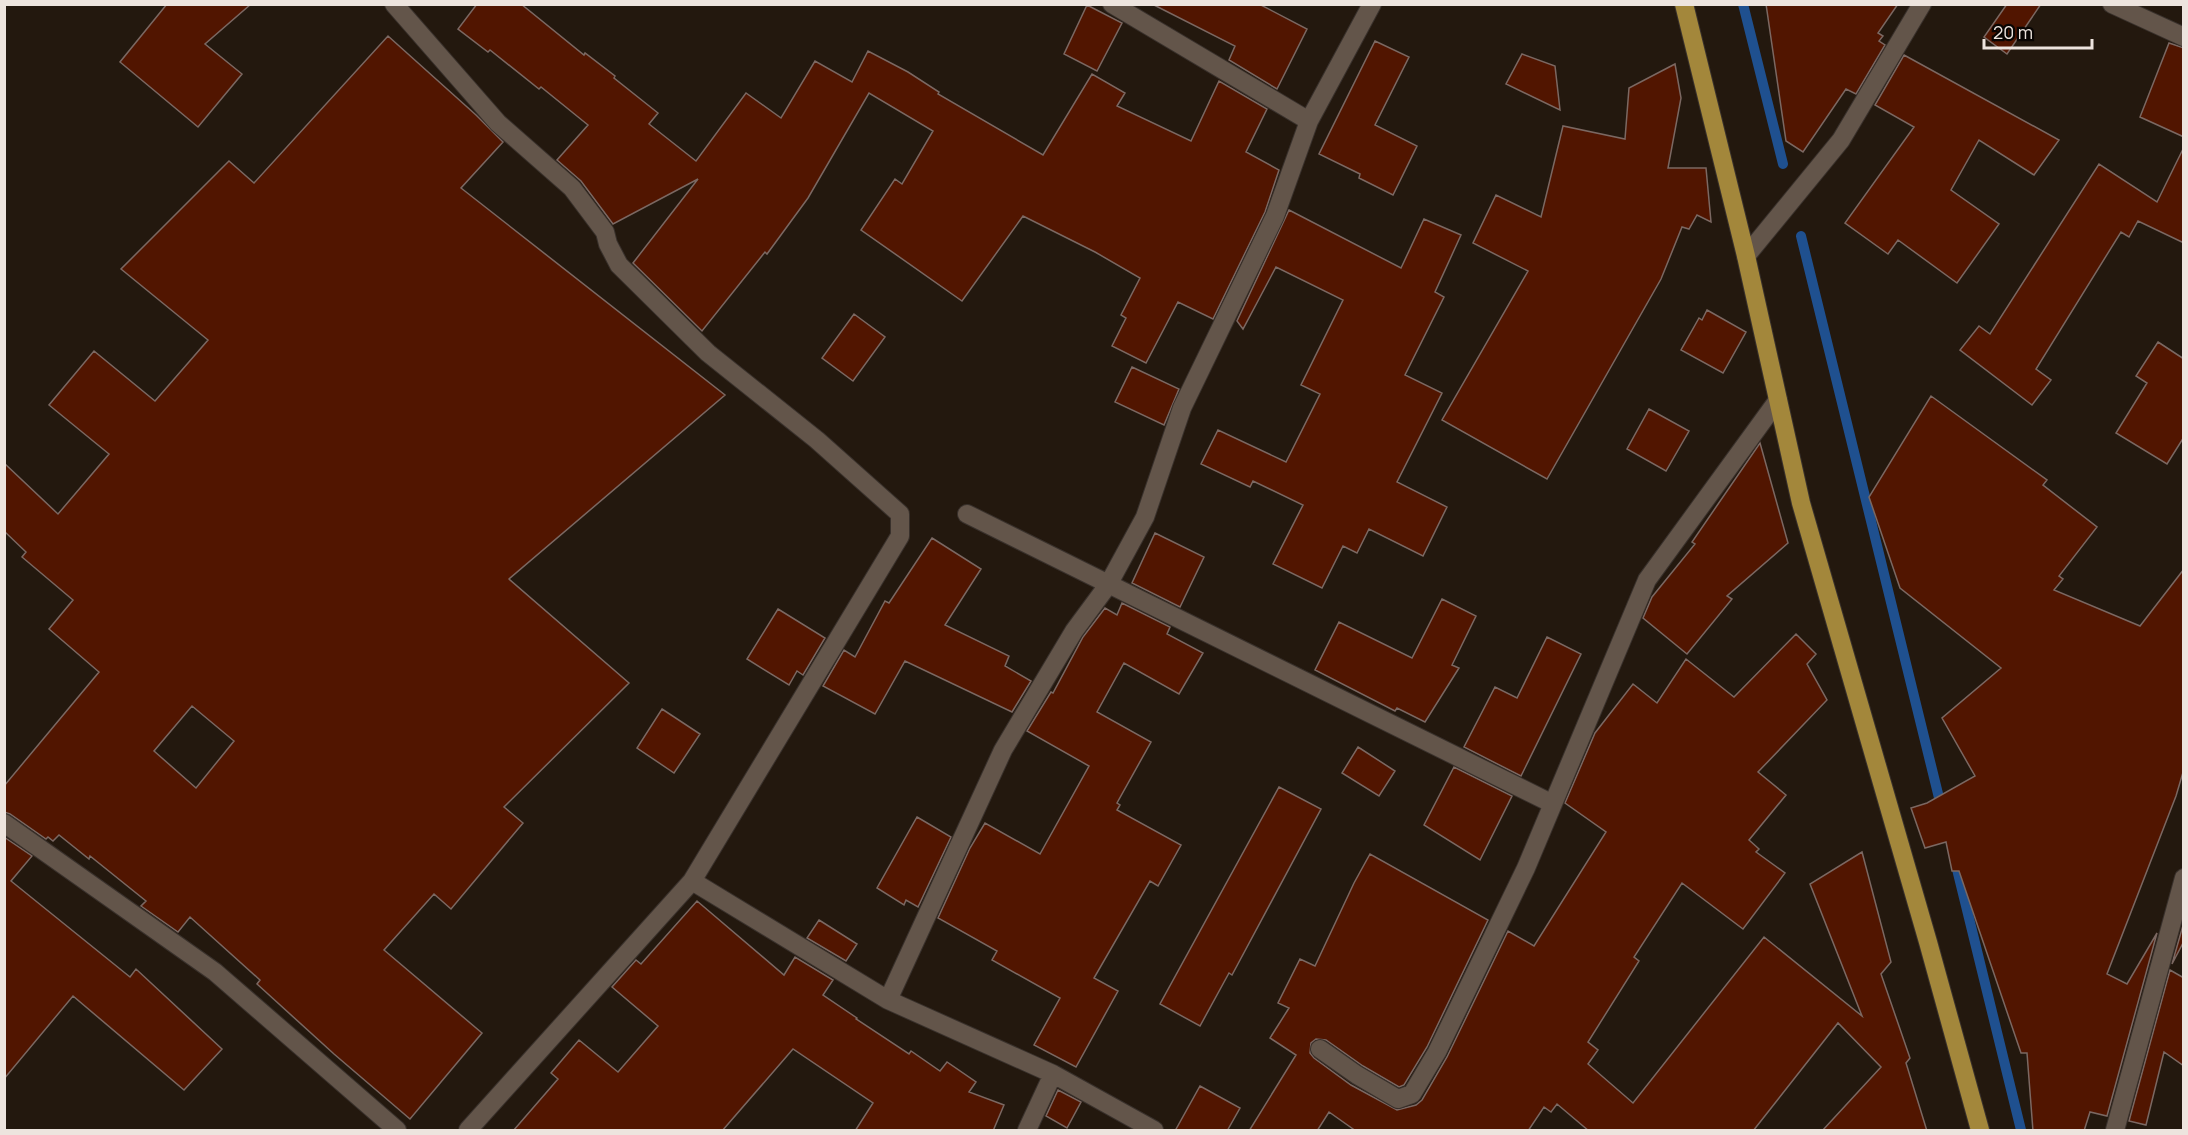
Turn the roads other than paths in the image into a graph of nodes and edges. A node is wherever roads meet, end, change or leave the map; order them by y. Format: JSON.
{"nodes":[{"id":1,"x":394,"y":4,"type":"edge"},
{"id":2,"x":1112,"y":4,"type":"edge"},
{"id":3,"x":1372,"y":4,"type":"edge"},
{"id":4,"x":1684,"y":4,"type":"edge"},
{"id":5,"x":1922,"y":4,"type":"edge"},
{"id":6,"x":2112,"y":4,"type":"edge"},
{"id":7,"x":2184,"y":37,"type":"edge"},
{"id":8,"x":1309,"y":121,"type":"junction"},
{"id":9,"x":1746,"y":256,"type":"junction"},
{"id":10,"x":1778,"y":400,"type":"junction"},
{"id":11,"x":967,"y":514,"type":"dead end"},
{"id":12,"x":1108,"y":585,"type":"junction"},
{"id":13,"x":1552,"y":804,"type":"junction"},
{"id":14,"x":4,"y":823,"type":"edge"},
{"id":15,"x":2184,"y":878,"type":"edge"},
{"id":16,"x":692,"y":881,"type":"junction"},
{"id":17,"x":888,"y":1000,"type":"junction"},
{"id":18,"x":1320,"y":1049,"type":"dead end"},
{"id":19,"x":1053,"y":1074,"type":"junction"},
{"id":20,"x":397,"y":1131,"type":"edge"},
{"id":21,"x":468,"y":1131,"type":"edge"},
{"id":22,"x":1027,"y":1131,"type":"edge"},
{"id":23,"x":1154,"y":1131,"type":"edge"},
{"id":24,"x":1980,"y":1131,"type":"edge"},
{"id":25,"x":2115,"y":1131,"type":"edge"}],
"edges":[{"from":1,"to":16,"type":"street"},
{"from":2,"to":8,"type":"street"},
{"from":3,"to":8,"type":"street"},
{"from":4,"to":9,"type":"main road"},
{"from":5,"to":9,"type":"street"},
{"from":6,"to":7,"type":"street"},
{"from":8,"to":12,"type":"street"},
{"from":9,"to":10,"type":"main road"},
{"from":10,"to":13,"type":"street"},
{"from":10,"to":24,"type":"main road"},
{"from":11,"to":12,"type":"street"},
{"from":12,"to":13,"type":"street"},
{"from":12,"to":17,"type":"street"},
{"from":13,"to":18,"type":"street"},
{"from":14,"to":20,"type":"street"},
{"from":15,"to":25,"type":"street"},
{"from":16,"to":17,"type":"street"},
{"from":16,"to":21,"type":"street"},
{"from":17,"to":19,"type":"street"},
{"from":19,"to":22,"type":"street"},
{"from":19,"to":23,"type":"street"}]}
